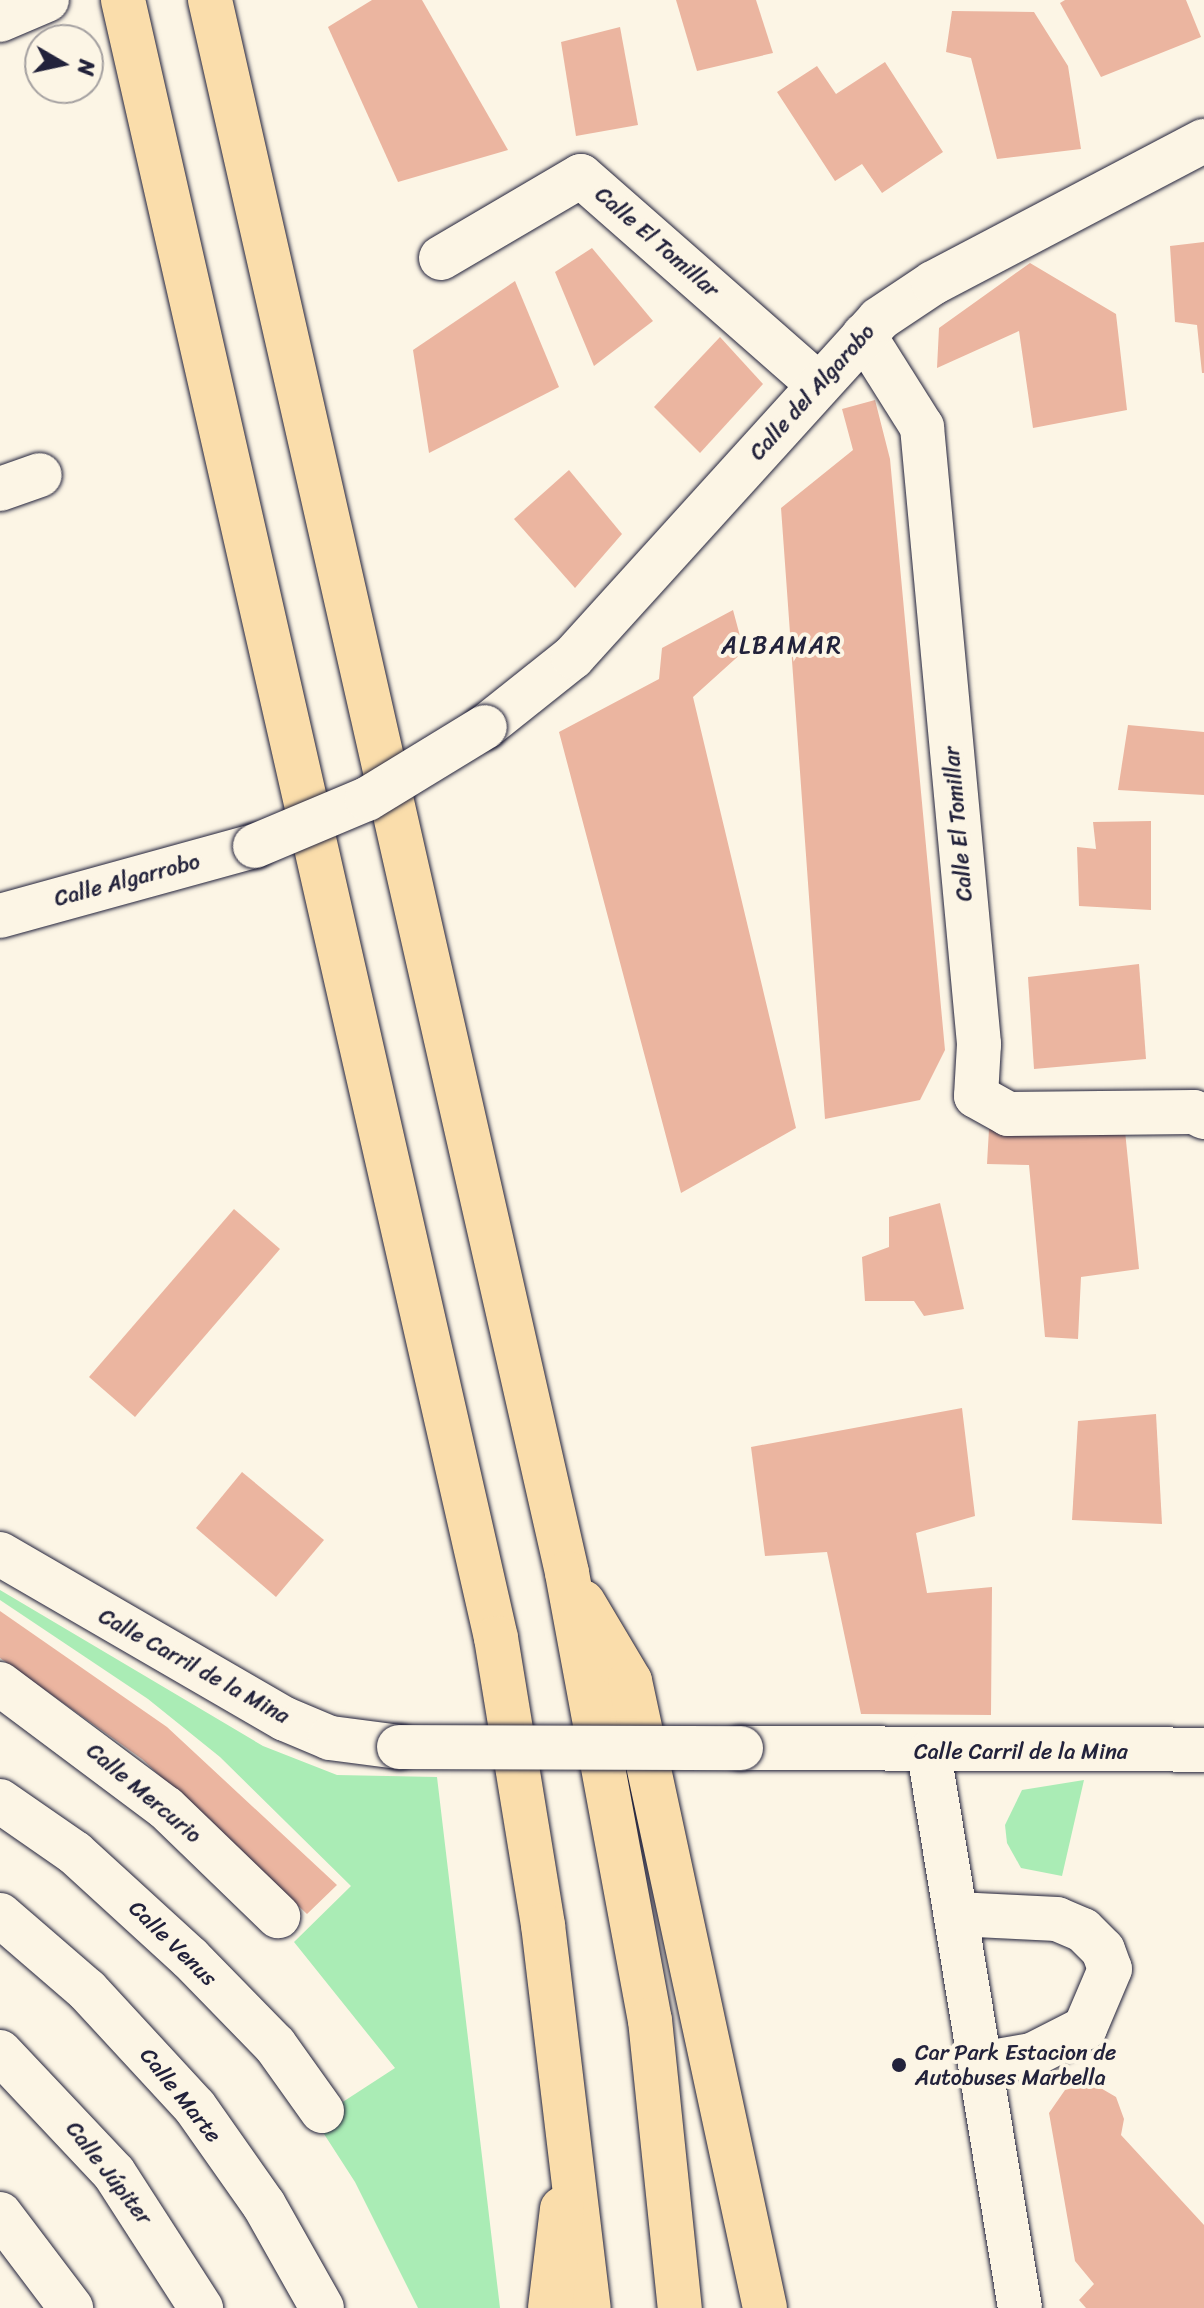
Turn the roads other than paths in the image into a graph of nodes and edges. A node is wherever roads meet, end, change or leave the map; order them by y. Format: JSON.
{"nodes":[{"id":1,"x":47,"y":0,"type":"edge"},
{"id":2,"x":123,"y":0,"type":"edge"},
{"id":3,"x":210,"y":0,"type":"edge"},
{"id":4,"x":0,"y":20,"type":"edge"},
{"id":5,"x":1204,"y":141,"type":"edge"},
{"id":6,"x":441,"y":258,"type":"dead end"},
{"id":7,"x":864,"y":335,"type":"junction"},
{"id":8,"x":818,"y":384,"type":"junction"},
{"id":9,"x":40,"y":475,"type":"dead end"},
{"id":10,"x":0,"y":489,"type":"edge"},
{"id":11,"x":255,"y":846,"type":"joint"},
{"id":12,"x":0,"y":916,"type":"edge"},
{"id":13,"x":1204,"y":1117,"type":"edge"},
{"id":14,"x":0,"y":1554,"type":"edge"},
{"id":15,"x":567,"y":1573,"type":"junction"},
{"id":16,"x":0,"y":1684,"type":"edge"},
{"id":17,"x":1204,"y":1750,"type":"edge"},
{"id":18,"x":929,"y":1753,"type":"junction"},
{"id":19,"x":0,"y":1801,"type":"edge"},
{"id":20,"x":956,"y":1914,"type":"junction"},
{"id":21,"x":0,"y":1915,"type":"edge"},
{"id":22,"x":278,"y":1916,"type":"dead end"},
{"id":23,"x":0,"y":2052,"type":"edge"},
{"id":24,"x":981,"y":2064,"type":"junction"},
{"id":25,"x":322,"y":2111,"type":"dead end"},
{"id":26,"x":572,"y":2135,"type":"junction"},
{"id":27,"x":0,"y":2214,"type":"edge"},
{"id":28,"x":71,"y":2308,"type":"edge"},
{"id":29,"x":201,"y":2308,"type":"edge"},
{"id":30,"x":322,"y":2308,"type":"edge"},
{"id":31,"x":550,"y":2308,"type":"edge"},
{"id":32,"x":589,"y":2308,"type":"edge"},
{"id":33,"x":680,"y":2308,"type":"edge"},
{"id":34,"x":765,"y":2308,"type":"edge"},
{"id":35,"x":1020,"y":2308,"type":"edge"}],
"edges":[{"from":1,"to":4,"type":"street"},
{"from":2,"to":26,"type":"highway"},
{"from":3,"to":15,"type":"highway"},
{"from":5,"to":7,"type":"street","name":"Calle del Algarobo"},
{"from":6,"to":8,"type":"street","name":"Calle El Tomillar"},
{"from":7,"to":8,"type":"street","name":"Calle del Algarobo"},
{"from":7,"to":13,"type":"street","name":"Calle El Tomillar"},
{"from":8,"to":11,"type":"street","name":"Calle del Algarobo","bridge":true},
{"from":9,"to":10,"type":"street"},
{"from":11,"to":12,"type":"street","name":"Calle Algarrobo"},
{"from":14,"to":18,"type":"street","name":"Calle Carril de la Mina","bridge":true},
{"from":15,"to":33,"type":"highway"},
{"from":15,"to":34,"type":"highway"},
{"from":16,"to":22,"type":"street","name":"Calle Mercurio"},
{"from":17,"to":18,"type":"street","name":"Calle Carril de la Mina"},
{"from":18,"to":20,"type":"street"},
{"from":19,"to":25,"type":"street","name":"Calle Venus"},
{"from":20,"to":24,"type":"street"},
{"from":20,"to":24,"type":"street"},
{"from":21,"to":30,"type":"street","name":"Calle Marte"},
{"from":23,"to":29,"type":"street","name":"Calle Júpiter"},
{"from":24,"to":35,"type":"street"},
{"from":26,"to":31,"type":"highway"},
{"from":26,"to":32,"type":"highway"},
{"from":27,"to":28,"type":"street"}]}
